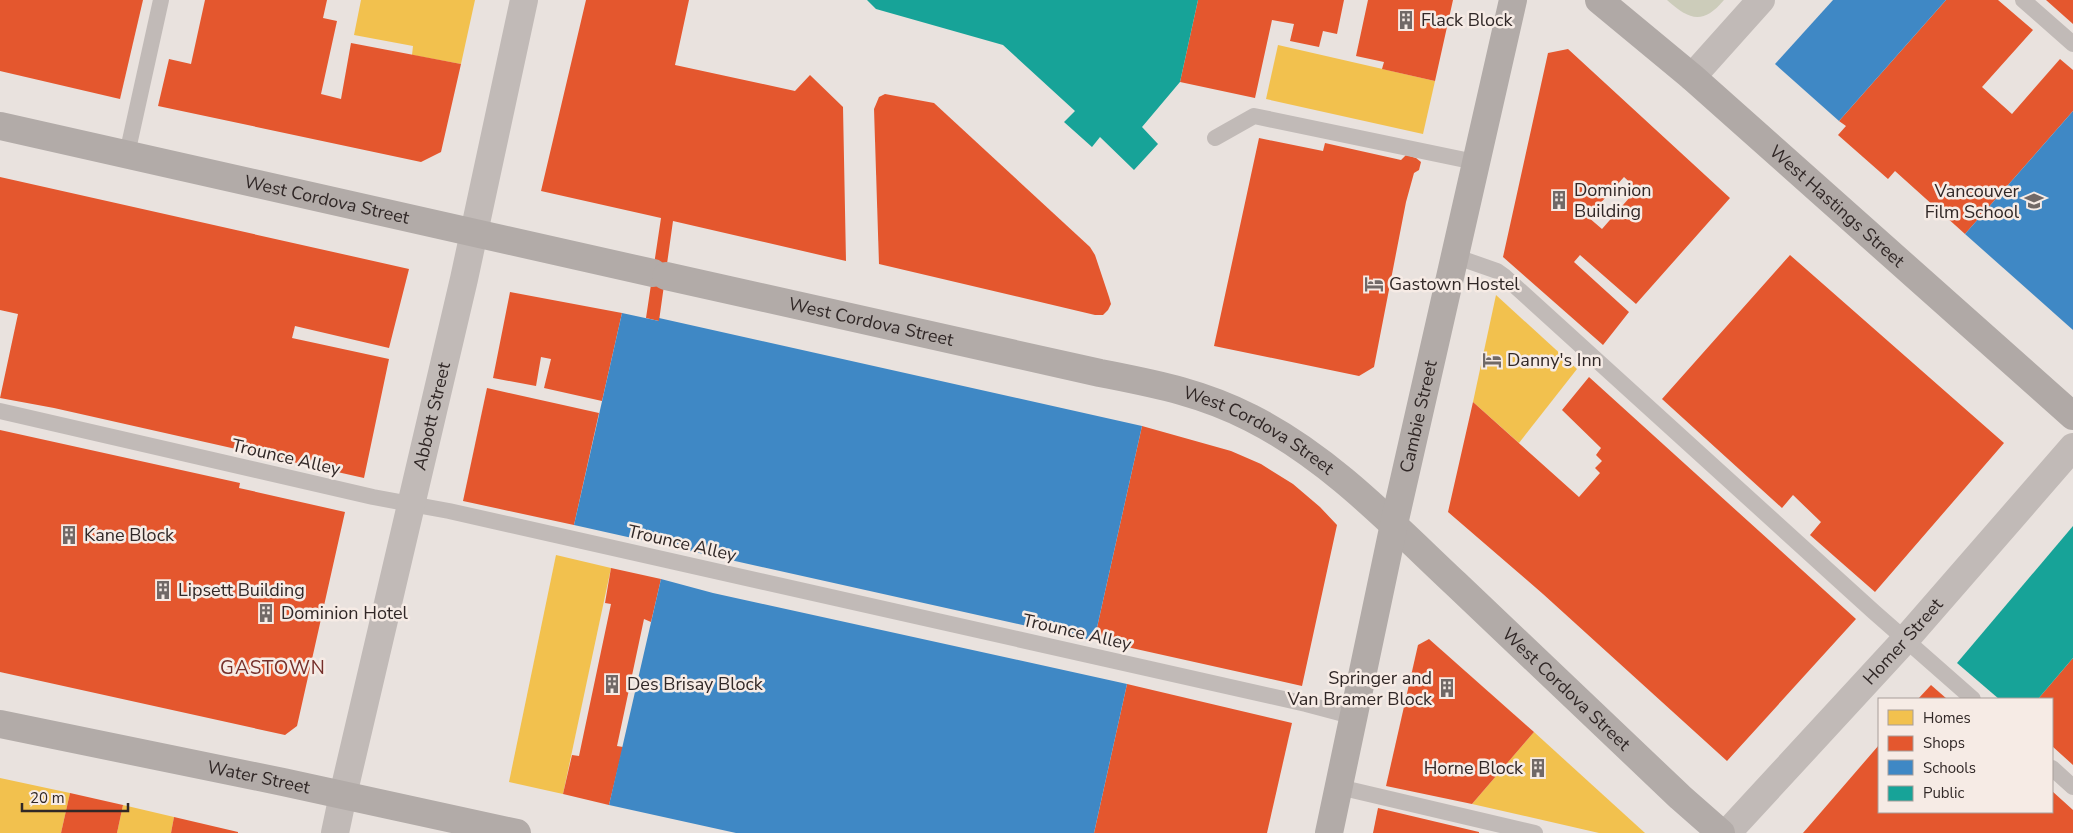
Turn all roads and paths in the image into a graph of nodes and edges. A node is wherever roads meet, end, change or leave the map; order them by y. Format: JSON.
{"nodes":[{"id":1,"x":161,"y":0,"type":"edge"},
{"id":2,"x":524,"y":0,"type":"edge"},
{"id":3,"x":1513,"y":0,"type":"edge"},
{"id":4,"x":1598,"y":0,"type":"edge"},
{"id":5,"x":1761,"y":0,"type":"edge"},
{"id":6,"x":2024,"y":0,"type":"edge"},
{"id":7,"x":2073,"y":44,"type":"edge"},
{"id":8,"x":1692,"y":77,"type":"junction"},
{"id":9,"x":0,"y":126,"type":"edge"},
{"id":10,"x":1215,"y":138,"type":"dead end"},
{"id":11,"x":128,"y":154,"type":"junction"},
{"id":12,"x":1475,"y":162,"type":"junction"},
{"id":13,"x":473,"y":232,"type":"junction"},
{"id":14,"x":1454,"y":256,"type":"junction"},
{"id":15,"x":0,"y":411,"type":"edge"},
{"id":16,"x":2073,"y":416,"type":"edge"},
{"id":17,"x":2073,"y":447,"type":"edge"},
{"id":18,"x":412,"y":504,"type":"junction"},
{"id":19,"x":1394,"y":524,"type":"junction"},
{"id":20,"x":1905,"y":640,"type":"junction"},
{"id":21,"x":1972,"y":698,"type":"edge"},
{"id":22,"x":1355,"y":716,"type":"junction"},
{"id":23,"x":0,"y":724,"type":"edge"},
{"id":24,"x":2053,"y":769,"type":"edge"},
{"id":25,"x":1339,"y":787,"type":"junction"},
{"id":26,"x":2073,"y":787,"type":"edge"},
{"id":27,"x":343,"y":795,"type":"junction"},
{"id":28,"x":335,"y":833,"type":"edge"},
{"id":29,"x":517,"y":833,"type":"edge"},
{"id":30,"x":1329,"y":833,"type":"edge"},
{"id":31,"x":1535,"y":833,"type":"edge"},
{"id":32,"x":1721,"y":833,"type":"edge"},
{"id":33,"x":1727,"y":833,"type":"edge"}],
"edges":[{"from":1,"to":11,"type":"lane"},
{"from":2,"to":13,"type":"street","name":"Abbott Street"},
{"from":3,"to":12,"type":"main road","name":"Cambie Street"},
{"from":4,"to":8,"type":"main road","name":"West Hastings Street"},
{"from":5,"to":8,"type":"street"},
{"from":6,"to":7,"type":"lane"},
{"from":8,"to":16,"type":"main road","name":"West Hastings Street"},
{"from":9,"to":11,"type":"main road","name":"West Cordova Street"},
{"from":10,"to":12,"type":"lane"},
{"from":11,"to":13,"type":"main road","name":"West Cordova Street"},
{"from":12,"to":14,"type":"main road","name":"Cambie Street"},
{"from":13,"to":18,"type":"street","name":"Abbott Street"},
{"from":13,"to":19,"type":"main road","name":"West Cordova Street"},
{"from":14,"to":19,"type":"main road","name":"Cambie Street"},
{"from":14,"to":20,"type":"lane"},
{"from":15,"to":18,"type":"lane","name":"Trounce Alley"},
{"from":17,"to":20,"type":"street","name":"Homer Street"},
{"from":18,"to":22,"type":"lane","name":"Trounce Alley"},
{"from":18,"to":27,"type":"street","name":"Abbott Street"},
{"from":19,"to":22,"type":"main road","name":"Cambie Street"},
{"from":19,"to":32,"type":"main road","name":"West Cordova Street"},
{"from":20,"to":21,"type":"lane"},
{"from":20,"to":33,"type":"street","name":"Homer Street"},
{"from":22,"to":25,"type":"main road","name":"Cambie Street"},
{"from":23,"to":27,"type":"main road","name":"Water Street"},
{"from":24,"to":26,"type":"lane"},
{"from":25,"to":30,"type":"main road","name":"Cambie Street"},
{"from":25,"to":31,"type":"lane"},
{"from":27,"to":28,"type":"street","name":"Abbott Street"},
{"from":27,"to":29,"type":"main road","name":"Water Street"}]}
